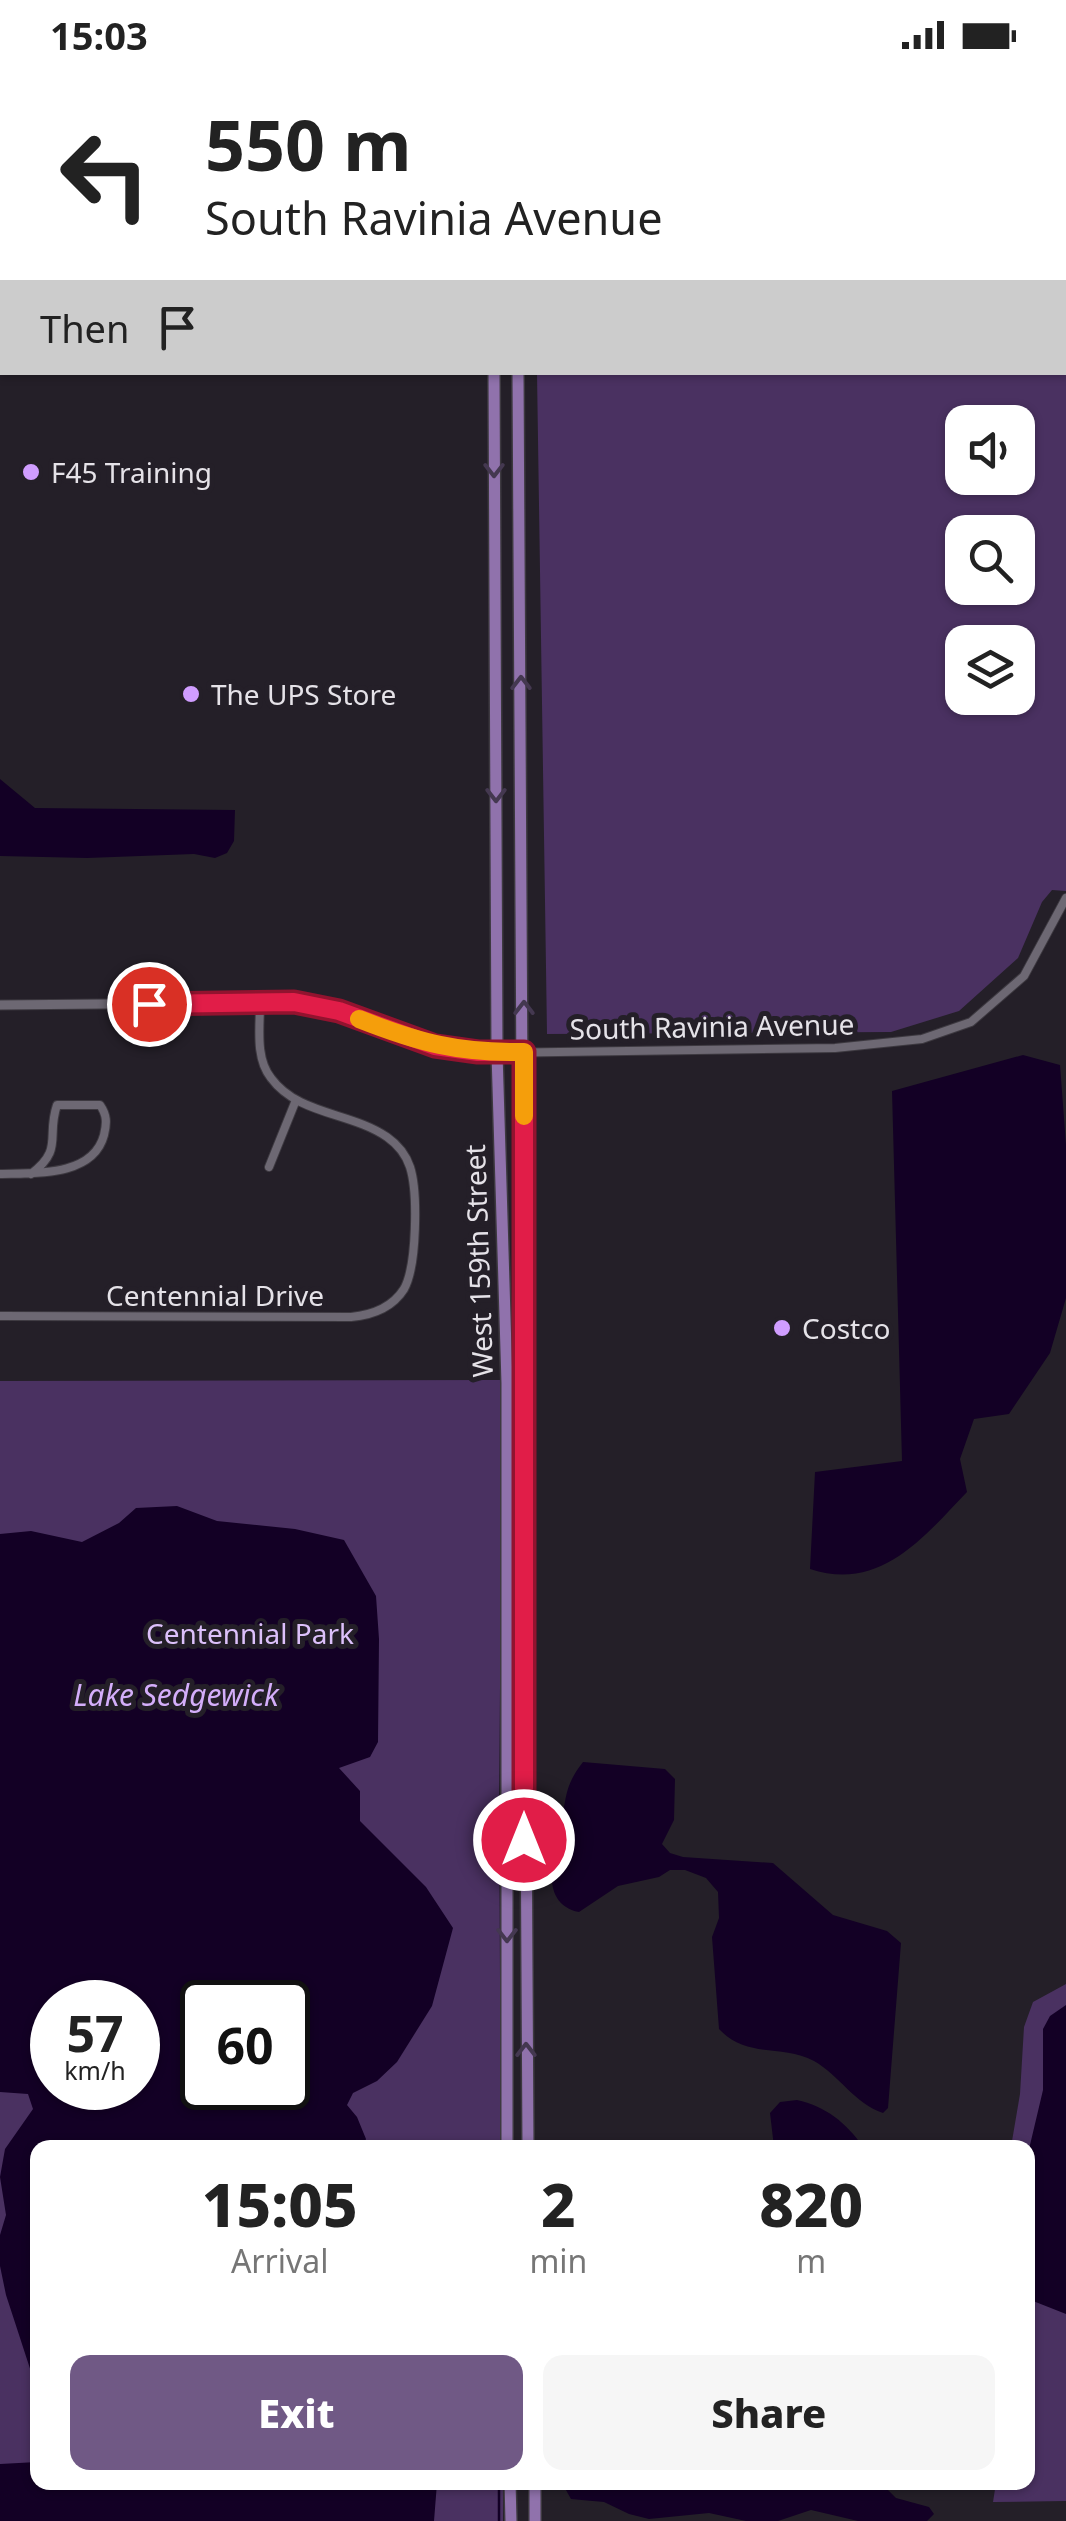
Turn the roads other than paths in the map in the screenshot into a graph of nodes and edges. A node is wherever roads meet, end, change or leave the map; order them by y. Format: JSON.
{"nodes":[{"id":1,"x":494,"y":375,"type":"edge"},
{"id":2,"x":518,"y":375,"type":"edge"},
{"id":3,"x":1066,"y":898,"type":"edge"},
{"id":4,"x":260,"y":1003,"type":"junction"},
{"id":5,"x":0,"y":1005,"type":"edge"},
{"id":6,"x":524,"y":1052,"type":"junction"},
{"id":7,"x":498,"y":1053,"type":"junction"},
{"id":8,"x":296,"y":1100,"type":"junction"},
{"id":9,"x":270,"y":1167,"type":"dead end"},
{"id":10,"x":0,"y":1174,"type":"edge"},
{"id":11,"x":30,"y":1174,"type":"junction"},
{"id":12,"x":0,"y":1316,"type":"edge"},
{"id":13,"x":506,"y":2105,"type":"junction"},
{"id":14,"x":527,"y":2106,"type":"junction"},
{"id":15,"x":507,"y":2140,"type":"edge"},
{"id":16,"x":528,"y":2140,"type":"edge"},
{"id":17,"x":510,"y":2490,"type":"edge"},
{"id":18,"x":534,"y":2490,"type":"edge"},
{"id":19,"x":511,"y":2521,"type":"edge"},
{"id":20,"x":535,"y":2521,"type":"edge"}],
"edges":[{"from":1,"to":7,"type":"main road","name":"West 159th Street","one_way":true},
{"from":6,"to":2,"type":"main road","name":"West 159th Street","one_way":true},
{"from":3,"to":6,"type":"street","name":"South Ravinia Avenue"},
{"from":4,"to":5,"type":"street","name":"South Ravinia Avenue"},
{"from":4,"to":7,"type":"street","name":"South Ravinia Avenue"},
{"from":4,"to":8,"type":"street"},
{"from":6,"to":7,"type":"street","name":"South Ravinia Avenue"},
{"from":14,"to":6,"type":"main road","name":"West 159th Street","one_way":true},
{"from":7,"to":13,"type":"main road","name":"West 159th Street","one_way":true},
{"from":8,"to":9,"type":"street"},
{"from":8,"to":12,"type":"street","name":"Centennial Drive"},
{"from":10,"to":11,"type":"street"},
{"from":11,"to":11,"type":"street"},
{"from":13,"to":14,"type":"main road"},
{"from":13,"to":15,"type":"main road","name":"West 159th Street"},
{"from":14,"to":16,"type":"main road","name":"West 159th Street"},
{"from":17,"to":19,"type":"main road"},
{"from":18,"to":20,"type":"main road"}]}
